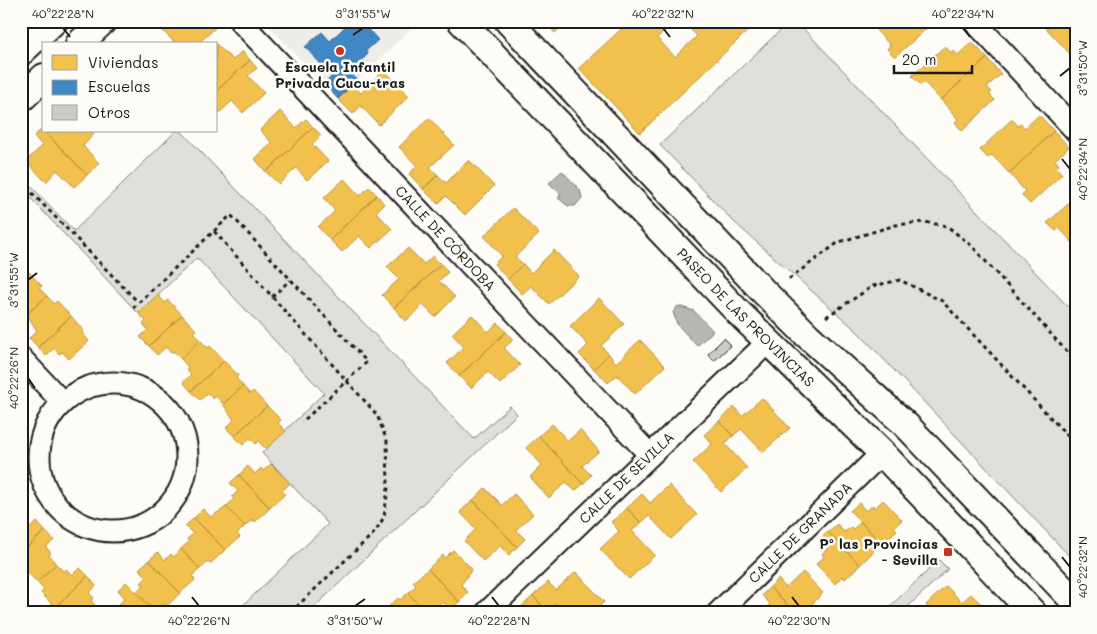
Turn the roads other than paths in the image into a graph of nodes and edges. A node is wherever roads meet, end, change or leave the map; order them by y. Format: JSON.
{"nodes":[{"id":1,"x":54,"y":21,"type":"edge"},
{"id":2,"x":103,"y":21,"type":"edge"},
{"id":3,"x":240,"y":21,"type":"edge"},
{"id":4,"x":461,"y":21,"type":"edge"},
{"id":5,"x":508,"y":21,"type":"edge"},
{"id":6,"x":981,"y":24,"type":"edge"},
{"id":7,"x":81,"y":42,"type":"edge"},
{"id":8,"x":21,"y":52,"type":"edge"},
{"id":9,"x":42,"y":79,"type":"edge"},
{"id":10,"x":21,"y":98,"type":"edge"},
{"id":11,"x":1076,"y":131,"type":"edge"},
{"id":12,"x":768,"y":342,"type":"junction"},
{"id":13,"x":21,"y":358,"type":"edge"},
{"id":14,"x":62,"y":402,"type":"junction"},
{"id":15,"x":882,"y":454,"type":"junction"},
{"id":16,"x":650,"y":456,"type":"junction"},
{"id":17,"x":1076,"y":603,"type":"edge"},
{"id":18,"x":486,"y":613,"type":"edge"},
{"id":19,"x":718,"y":613,"type":"edge"},
{"id":20,"x":1034,"y":613,"type":"edge"}],
"edges":[{"from":1,"to":8,"type":"street"},
{"from":2,"to":7,"type":"street"},
{"from":3,"to":16,"type":"street","name":"CALLE DE CÓRDOBA"},
{"from":4,"to":12,"type":"street","name":"PASEO DE LAS PROVINCIAS"},
{"from":5,"to":17,"type":"street"},
{"from":6,"to":11,"type":"street"},
{"from":9,"to":10,"type":"street"},
{"from":12,"to":15,"type":"street","name":"PASEO DE LAS PROVINCIAS"},
{"from":12,"to":16,"type":"street","name":"CALLE DE SEVILLA"},
{"from":13,"to":14,"type":"street"},
{"from":14,"to":14,"type":"street"},
{"from":15,"to":19,"type":"street","name":"CALLE DE GRANADA"},
{"from":15,"to":20,"type":"street","name":"PASEO DE LAS PROVINCIAS"},
{"from":16,"to":18,"type":"street","name":"CALLE DE SEVILLA"}]}
